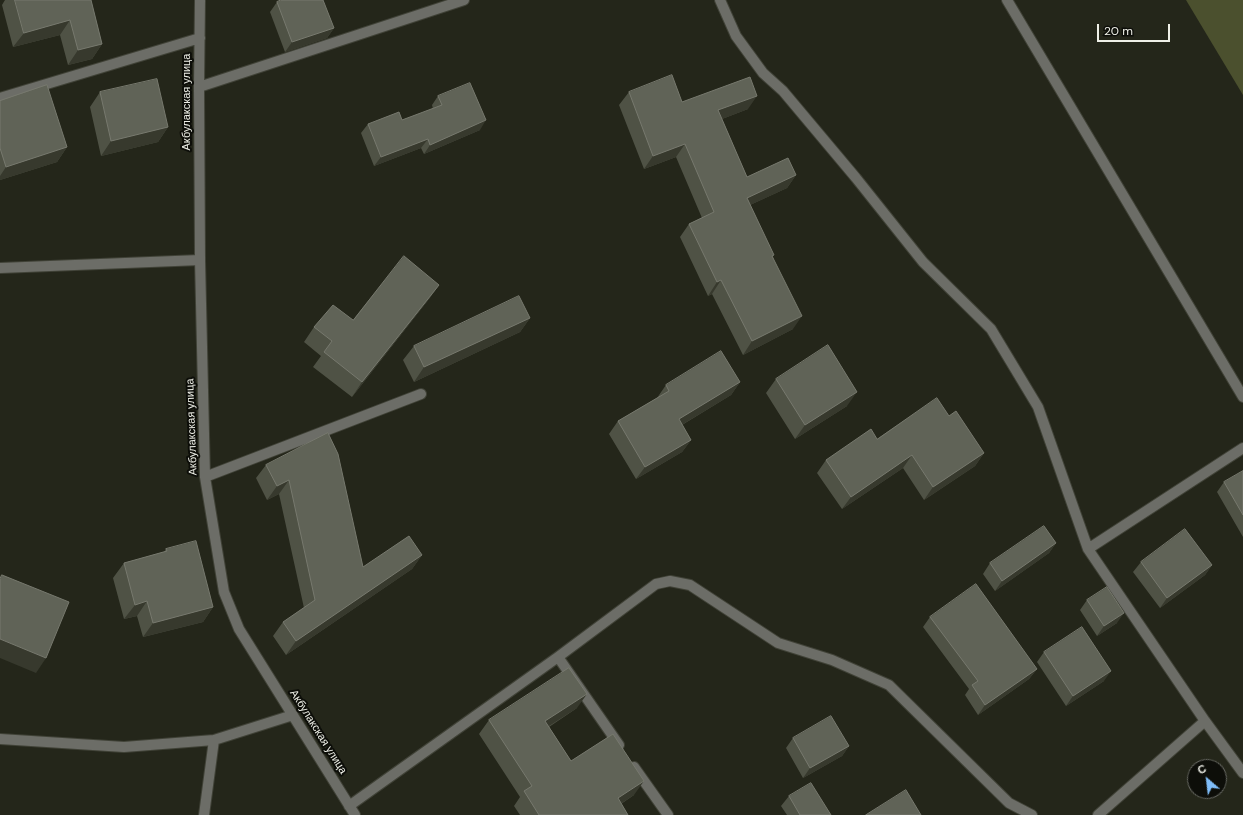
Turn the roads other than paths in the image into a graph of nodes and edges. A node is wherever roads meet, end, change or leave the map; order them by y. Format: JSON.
{"nodes":[{"id":1,"x":200,"y":0,"type":"edge"},
{"id":2,"x":464,"y":0,"type":"edge"},
{"id":3,"x":720,"y":0,"type":"edge"},
{"id":4,"x":1007,"y":0,"type":"edge"},
{"id":5,"x":200,"y":38,"type":"junction"},
{"id":6,"x":199,"y":87,"type":"junction"},
{"id":7,"x":0,"y":98,"type":"edge"},
{"id":8,"x":200,"y":260,"type":"junction"},
{"id":9,"x":0,"y":268,"type":"edge"},
{"id":10,"x":421,"y":394,"type":"dead end"},
{"id":11,"x":1243,"y":397,"type":"edge"},
{"id":12,"x":1243,"y":448,"type":"edge"},
{"id":13,"x":205,"y":477,"type":"junction"},
{"id":14,"x":1088,"y":549,"type":"junction"},
{"id":15,"x":558,"y":656,"type":"junction"},
{"id":16,"x":293,"y":715,"type":"junction"},
{"id":17,"x":1205,"y":721,"type":"junction"},
{"id":18,"x":0,"y":739,"type":"edge"},
{"id":19,"x":214,"y":740,"type":"junction"},
{"id":20,"x":1243,"y":773,"type":"edge"},
{"id":21,"x":349,"y":806,"type":"junction"},
{"id":22,"x":204,"y":815,"type":"edge"},
{"id":23,"x":356,"y":815,"type":"edge"},
{"id":24,"x":668,"y":815,"type":"edge"},
{"id":25,"x":1032,"y":815,"type":"edge"},
{"id":26,"x":1098,"y":815,"type":"edge"}],
"edges":[{"from":1,"to":5,"type":"street","name":"Акбулакская улица"},
{"from":2,"to":6,"type":"street"},
{"from":3,"to":14,"type":"street"},
{"from":4,"to":11,"type":"street"},
{"from":5,"to":6,"type":"street","name":"Акбулакская улица"},
{"from":5,"to":7,"type":"street"},
{"from":6,"to":8,"type":"street","name":"Акбулакская улица"},
{"from":8,"to":9,"type":"street"},
{"from":8,"to":13,"type":"street","name":"Акбулакская улица"},
{"from":10,"to":13,"type":"street"},
{"from":12,"to":14,"type":"street"},
{"from":13,"to":16,"type":"street","name":"Акбулакская улица"},
{"from":14,"to":17,"type":"street"},
{"from":15,"to":21,"type":"street"},
{"from":15,"to":24,"type":"street"},
{"from":15,"to":25,"type":"street"},
{"from":16,"to":19,"type":"street"},
{"from":16,"to":21,"type":"street","name":"Акбулакская улица"},
{"from":17,"to":20,"type":"street"},
{"from":17,"to":26,"type":"street"},
{"from":18,"to":19,"type":"street"},
{"from":19,"to":22,"type":"street"},
{"from":21,"to":23,"type":"street","name":"Акбулакская улица"}]}
